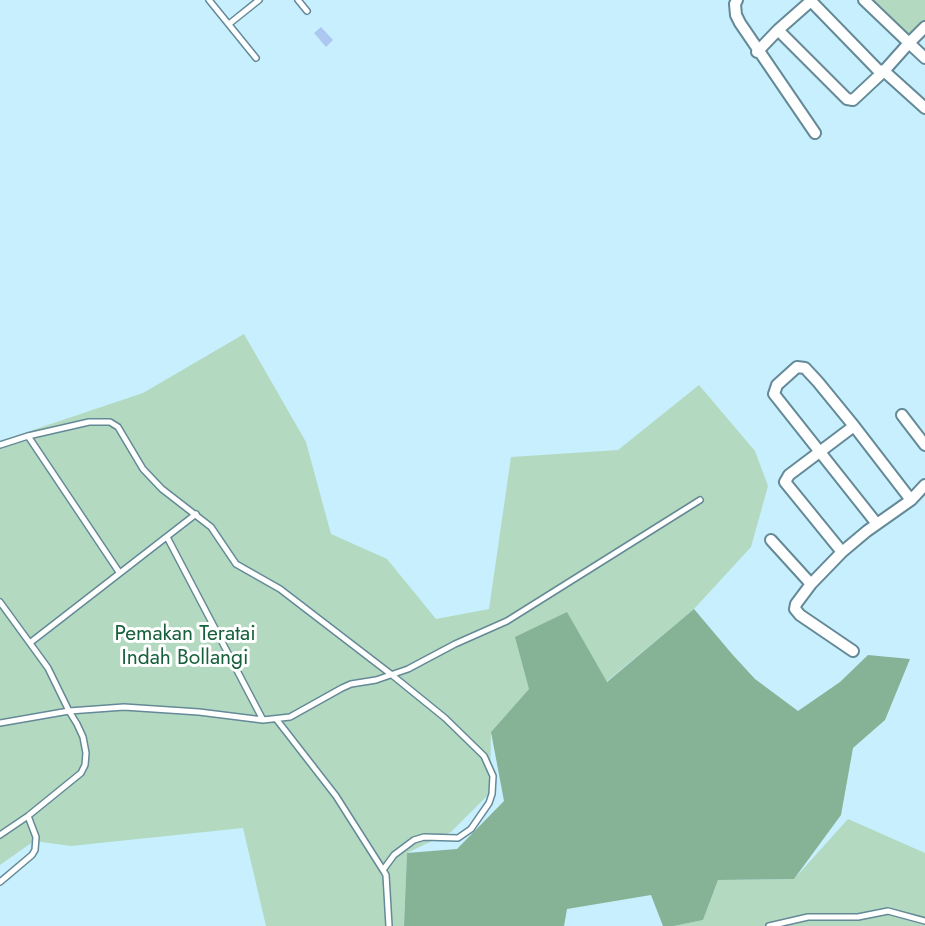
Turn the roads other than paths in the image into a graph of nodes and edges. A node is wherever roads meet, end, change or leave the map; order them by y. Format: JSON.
{"nodes":[{"id":1,"x":209,"y":0,"type":"edge"},
{"id":2,"x":259,"y":0,"type":"edge"},
{"id":3,"x":298,"y":0,"type":"edge"},
{"id":4,"x":737,"y":0,"type":"edge"},
{"id":5,"x":811,"y":0,"type":"edge"},
{"id":6,"x":864,"y":0,"type":"edge"},
{"id":7,"x":307,"y":11,"type":"dead end"},
{"id":8,"x":229,"y":24,"type":"junction"},
{"id":9,"x":925,"y":27,"type":"edge"},
{"id":10,"x":778,"y":30,"type":"junction"},
{"id":11,"x":909,"y":43,"type":"junction"},
{"id":12,"x":757,"y":52,"type":"junction"},
{"id":13,"x":256,"y":58,"type":"dead end"},
{"id":14,"x":925,"y":58,"type":"edge"},
{"id":15,"x":884,"y":71,"type":"junction"},
{"id":16,"x":925,"y":108,"type":"edge"},
{"id":17,"x":815,"y":133,"type":"dead end"},
{"id":18,"x":902,"y":415,"type":"dead end"},
{"id":19,"x":854,"y":426,"type":"junction"},
{"id":20,"x":28,"y":436,"type":"junction"},
{"id":21,"x":925,"y":445,"type":"edge"},
{"id":22,"x":0,"y":446,"type":"edge"},
{"id":23,"x":820,"y":452,"type":"junction"},
{"id":24,"x":925,"y":485,"type":"edge"},
{"id":25,"x":700,"y":500,"type":"dead end"},
{"id":26,"x":911,"y":500,"type":"junction"},
{"id":27,"x":195,"y":514,"type":"junction"},
{"id":28,"x":877,"y":524,"type":"junction"},
{"id":29,"x":168,"y":537,"type":"junction"},
{"id":30,"x":771,"y":540,"type":"dead end"},
{"id":31,"x":842,"y":552,"type":"junction"},
{"id":32,"x":119,"y":572,"type":"junction"},
{"id":33,"x":811,"y":584,"type":"junction"},
{"id":34,"x":0,"y":602,"type":"edge"},
{"id":35,"x":31,"y":642,"type":"junction"},
{"id":36,"x":853,"y":651,"type":"dead end"},
{"id":37,"x":392,"y":675,"type":"junction"},
{"id":38,"x":69,"y":711,"type":"junction"},
{"id":39,"x":263,"y":720,"type":"junction"},
{"id":40,"x":277,"y":720,"type":"junction"},
{"id":41,"x":0,"y":723,"type":"edge"},
{"id":42,"x":28,"y":816,"type":"junction"},
{"id":43,"x":0,"y":835,"type":"edge"},
{"id":44,"x":383,"y":870,"type":"junction"},
{"id":45,"x":0,"y":882,"type":"edge"},
{"id":46,"x":925,"y":921,"type":"edge"},
{"id":47,"x":389,"y":926,"type":"edge"},
{"id":48,"x":769,"y":926,"type":"edge"}],
"edges":[{"from":1,"to":8,"type":"lane"},
{"from":2,"to":8,"type":"lane"},
{"from":3,"to":7,"type":"lane"},
{"from":4,"to":12,"type":"street"},
{"from":5,"to":10,"type":"street"},
{"from":5,"to":15,"type":"street"},
{"from":6,"to":11,"type":"street"},
{"from":8,"to":13,"type":"lane"},
{"from":9,"to":11,"type":"street"},
{"from":10,"to":12,"type":"street"},
{"from":10,"to":15,"type":"street"},
{"from":11,"to":14,"type":"street"},
{"from":11,"to":15,"type":"street"},
{"from":12,"to":17,"type":"street"},
{"from":15,"to":16,"type":"street"},
{"from":18,"to":21,"type":"street"},
{"from":19,"to":23,"type":"street"},
{"from":19,"to":23,"type":"street"},
{"from":19,"to":26,"type":"street"},
{"from":20,"to":22,"type":"lane"},
{"from":20,"to":27,"type":"lane"},
{"from":20,"to":32,"type":"lane"},
{"from":23,"to":28,"type":"street"},
{"from":23,"to":31,"type":"street"},
{"from":24,"to":26,"type":"street"},
{"from":25,"to":37,"type":"lane"},
{"from":26,"to":28,"type":"street"},
{"from":27,"to":29,"type":"lane"},
{"from":27,"to":37,"type":"lane"},
{"from":28,"to":31,"type":"street"},
{"from":29,"to":32,"type":"lane"},
{"from":29,"to":39,"type":"lane"},
{"from":30,"to":33,"type":"street"},
{"from":31,"to":33,"type":"street"},
{"from":32,"to":35,"type":"lane"},
{"from":33,"to":36,"type":"street"},
{"from":34,"to":35,"type":"lane"},
{"from":35,"to":38,"type":"lane"},
{"from":37,"to":40,"type":"lane"},
{"from":37,"to":44,"type":"lane"},
{"from":38,"to":39,"type":"lane"},
{"from":38,"to":41,"type":"lane"},
{"from":38,"to":42,"type":"lane"},
{"from":39,"to":40,"type":"lane"},
{"from":40,"to":44,"type":"lane"},
{"from":42,"to":43,"type":"lane"},
{"from":42,"to":45,"type":"lane"},
{"from":44,"to":47,"type":"lane"},
{"from":46,"to":48,"type":"lane"}]}
